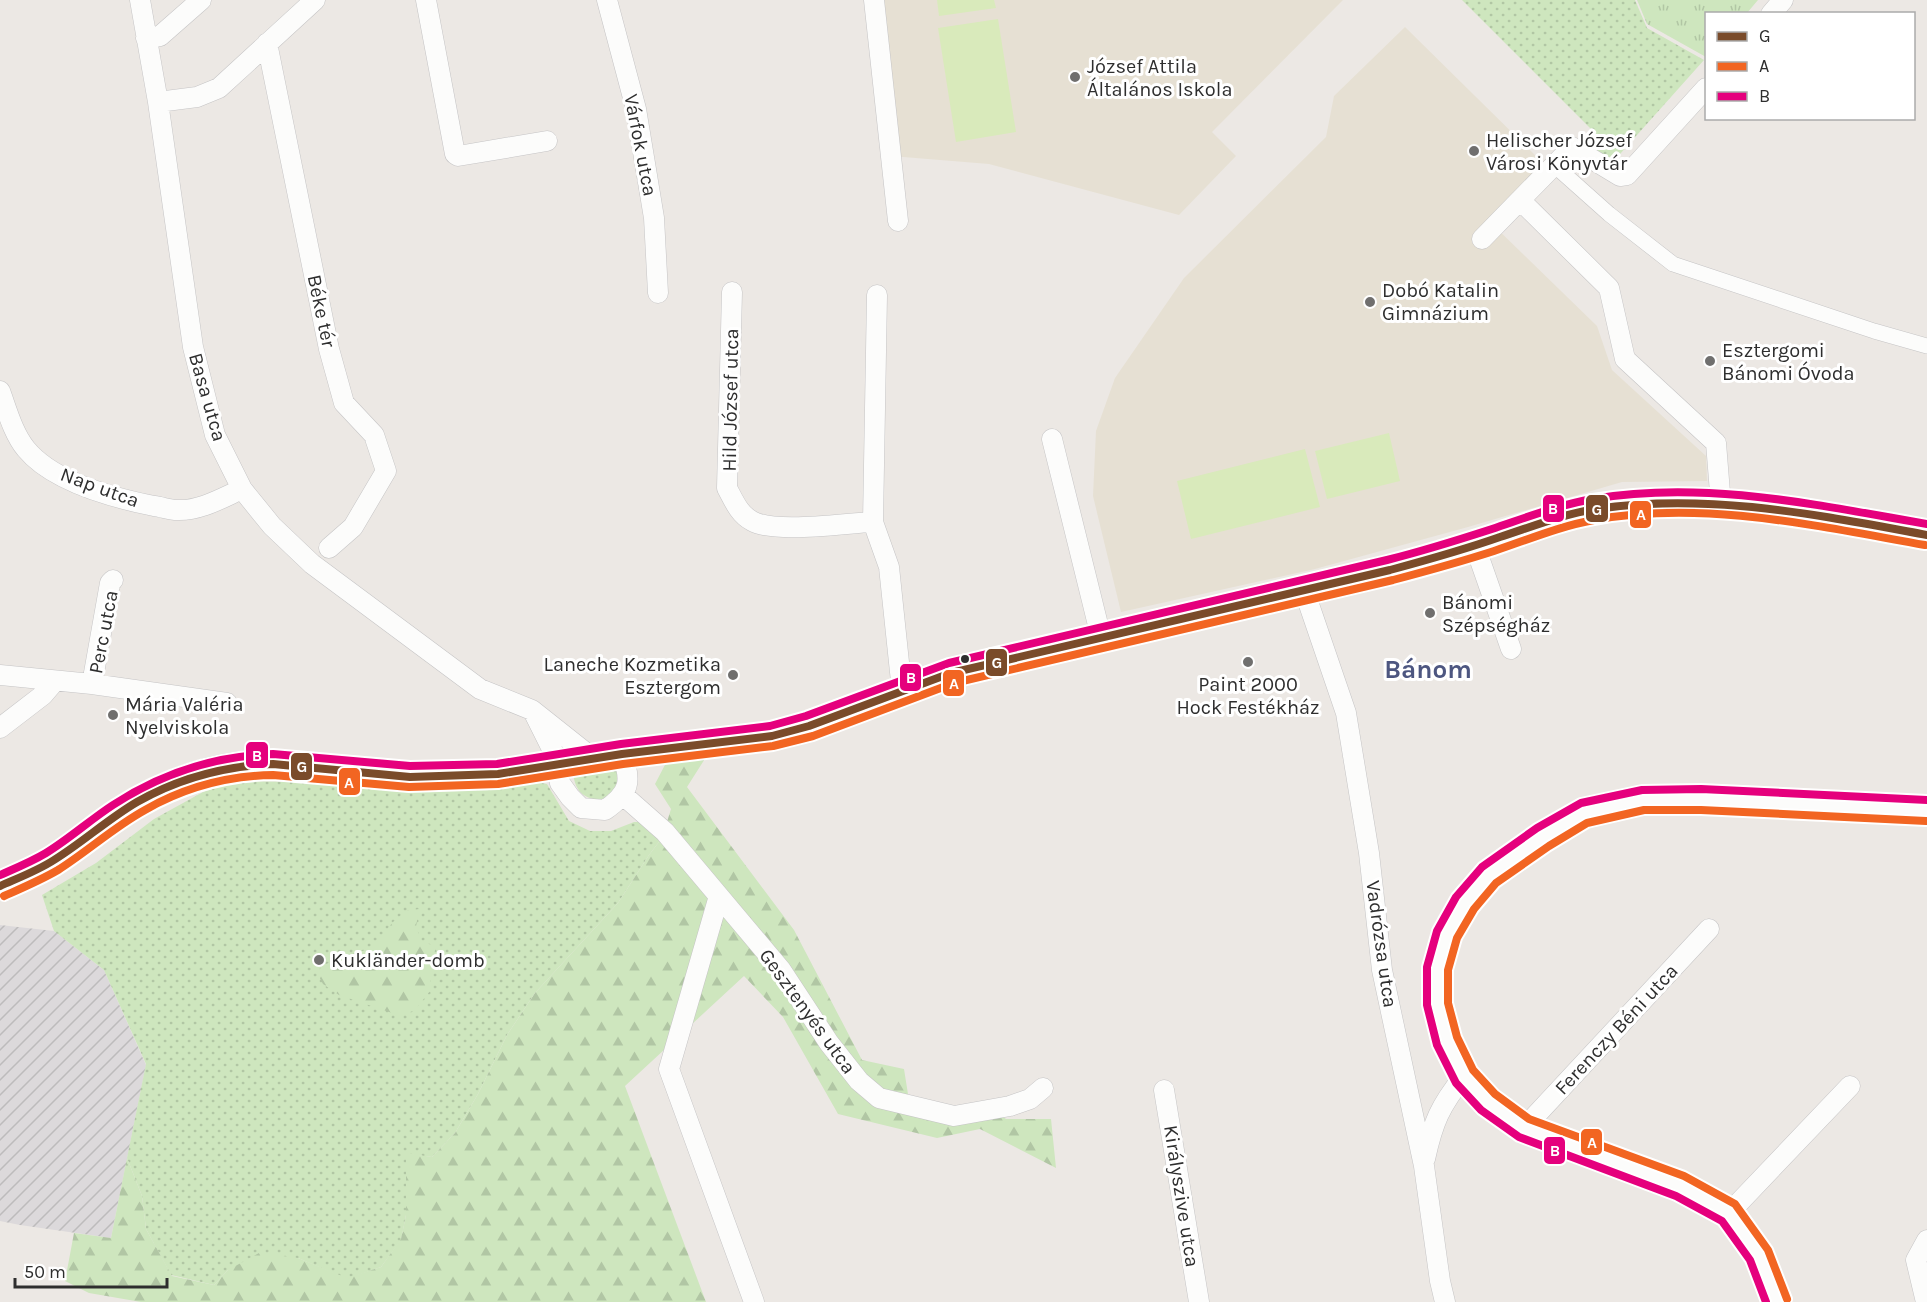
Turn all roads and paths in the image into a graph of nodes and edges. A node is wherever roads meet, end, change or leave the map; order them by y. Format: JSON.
{"nodes":[{"id":1,"x":140,"y":0,"type":"edge"},
{"id":2,"x":201,"y":0,"type":"edge"},
{"id":3,"x":315,"y":0,"type":"edge"},
{"id":4,"x":426,"y":0,"type":"edge"},
{"id":5,"x":607,"y":0,"type":"edge"},
{"id":6,"x":874,"y":0,"type":"edge"},
{"id":7,"x":1783,"y":0,"type":"edge"},
{"id":8,"x":1773,"y":12,"type":"edge"},
{"id":9,"x":147,"y":38,"type":"junction"},
{"id":10,"x":267,"y":43,"type":"junction"},
{"id":11,"x":1705,"y":90,"type":"edge"},
{"id":12,"x":158,"y":102,"type":"junction"},
{"id":13,"x":548,"y":141,"type":"dead end"},
{"id":14,"x":1554,"y":165,"type":"junction"},
{"id":15,"x":1520,"y":200,"type":"junction"},
{"id":16,"x":898,"y":221,"type":"dead end"},
{"id":17,"x":1482,"y":239,"type":"dead end"},
{"id":18,"x":732,"y":292,"type":"dead end"},
{"id":19,"x":658,"y":293,"type":"dead end"},
{"id":20,"x":877,"y":295,"type":"dead end"},
{"id":21,"x":1927,"y":345,"type":"edge"},
{"id":22,"x":0,"y":391,"type":"edge"},
{"id":23,"x":1052,"y":439,"type":"dead end"},
{"id":24,"x":242,"y":489,"type":"junction"},
{"id":25,"x":1721,"y":505,"type":"junction"},
{"id":26,"x":873,"y":522,"type":"junction"},
{"id":27,"x":1927,"y":535,"type":"edge"},
{"id":28,"x":1475,"y":546,"type":"junction"},
{"id":29,"x":329,"y":548,"type":"dead end"},
{"id":30,"x":113,"y":580,"type":"dead end"},
{"id":31,"x":1304,"y":590,"type":"junction"},
{"id":32,"x":1101,"y":637,"type":"junction"},
{"id":33,"x":1511,"y":649,"type":"dead end"},
{"id":34,"x":0,"y":675,"type":"edge"},
{"id":35,"x":55,"y":681,"type":"junction"},
{"id":36,"x":92,"y":684,"type":"junction"},
{"id":37,"x":902,"y":691,"type":"junction"},
{"id":38,"x":227,"y":703,"type":"dead end"},
{"id":39,"x":532,"y":710,"type":"junction"},
{"id":40,"x":0,"y":728,"type":"edge"},
{"id":41,"x":608,"y":757,"type":"junction"},
{"id":42,"x":555,"y":766,"type":"junction"},
{"id":43,"x":623,"y":795,"type":"junction"},
{"id":44,"x":1927,"y":811,"type":"edge"},
{"id":45,"x":0,"y":886,"type":"edge"},
{"id":46,"x":719,"y":896,"type":"junction"},
{"id":47,"x":1709,"y":929,"type":"dead end"},
{"id":48,"x":1464,"y":1076,"type":"junction"},
{"id":49,"x":1850,"y":1086,"type":"dead end"},
{"id":50,"x":1043,"y":1088,"type":"dead end"},
{"id":51,"x":1164,"y":1090,"type":"dead end"},
{"id":52,"x":1524,"y":1128,"type":"junction"},
{"id":53,"x":1424,"y":1166,"type":"junction"},
{"id":54,"x":1729,"y":1213,"type":"junction"},
{"id":55,"x":1927,"y":1240,"type":"edge"},
{"id":56,"x":754,"y":1302,"type":"edge"},
{"id":57,"x":1199,"y":1302,"type":"edge"},
{"id":58,"x":1445,"y":1302,"type":"edge"},
{"id":59,"x":1777,"y":1302,"type":"edge"},
{"id":60,"x":1926,"y":1302,"type":"edge"}],
"edges":[{"from":1,"to":9,"type":"street","name":"Basa utca"},
{"from":2,"to":9,"type":"street"},
{"from":3,"to":10,"type":"street"},
{"from":4,"to":13,"type":"street"},
{"from":5,"to":19,"type":"street","name":"Várfok utca"},
{"from":6,"to":16,"type":"street"},
{"from":7,"to":8,"type":"street"},
{"from":9,"to":12,"type":"street","name":"Basa utca"},
{"from":10,"to":12,"type":"street"},
{"from":10,"to":29,"type":"street","name":"Béke tér"},
{"from":11,"to":14,"type":"street"},
{"from":12,"to":24,"type":"street","name":"Basa utca"},
{"from":14,"to":15,"type":"street"},
{"from":14,"to":21,"type":"street"},
{"from":15,"to":17,"type":"street"},
{"from":15,"to":25,"type":"street"},
{"from":18,"to":26,"type":"street","name":"Hild József utca"},
{"from":20,"to":26,"type":"street"},
{"from":22,"to":24,"type":"street","name":"Nap utca"},
{"from":23,"to":32,"type":"street"},
{"from":24,"to":39,"type":"street","name":"Basa utca"},
{"from":25,"to":27,"type":"main road"},
{"from":25,"to":28,"type":"main road"},
{"from":26,"to":37,"type":"street"},
{"from":28,"to":31,"type":"main road"},
{"from":28,"to":33,"type":"street"},
{"from":30,"to":36,"type":"street","name":"Perc utca"},
{"from":31,"to":32,"type":"main road"},
{"from":31,"to":53,"type":"street","name":"Vadrózsa utca"},
{"from":32,"to":37,"type":"main road"},
{"from":34,"to":35,"type":"street"},
{"from":35,"to":36,"type":"street"},
{"from":35,"to":40,"type":"street"},
{"from":36,"to":38,"type":"street"},
{"from":37,"to":41,"type":"main road"},
{"from":39,"to":41,"type":"street","name":"Basa utca"},
{"from":39,"to":42,"type":"street"},
{"from":41,"to":42,"type":"main road"},
{"from":41,"to":43,"type":"street"},
{"from":42,"to":43,"type":"street"},
{"from":42,"to":45,"type":"main road"},
{"from":43,"to":46,"type":"street","name":"Gesztenyés utca"},
{"from":44,"to":48,"type":"street"},
{"from":46,"to":50,"type":"street","name":"Gesztenyés utca"},
{"from":46,"to":56,"type":"street"},
{"from":47,"to":52,"type":"street","name":"Ferenczy Béni utca"},
{"from":48,"to":52,"type":"street"},
{"from":48,"to":53,"type":"street"},
{"from":49,"to":54,"type":"street"},
{"from":51,"to":57,"type":"street","name":"Királyszive utca"},
{"from":52,"to":54,"type":"street"},
{"from":53,"to":58,"type":"street","name":"Vadrózsa utca"},
{"from":54,"to":59,"type":"street"},
{"from":55,"to":60,"type":"street"}]}
